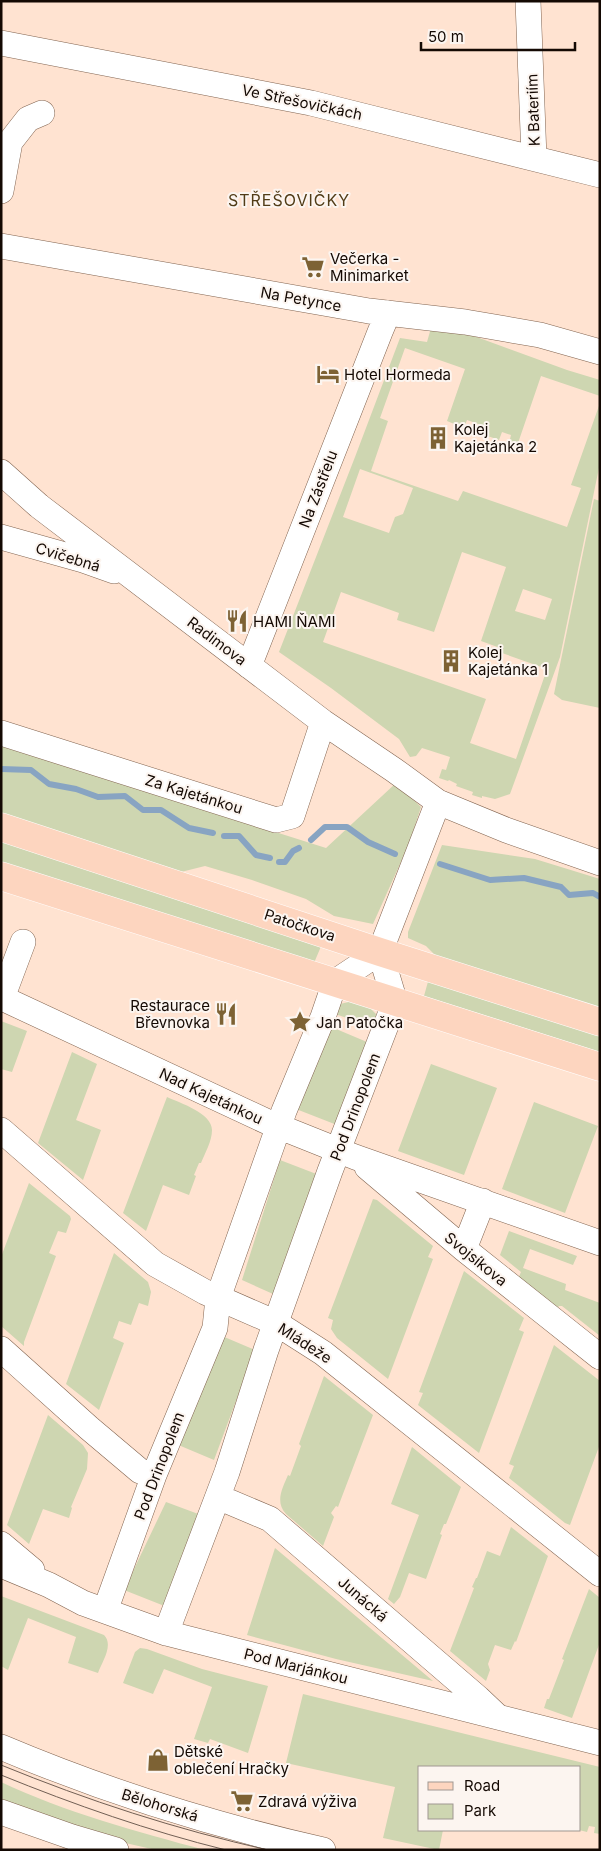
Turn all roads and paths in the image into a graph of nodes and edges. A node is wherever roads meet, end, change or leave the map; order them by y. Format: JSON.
{"nodes":[{"id":1,"x":528,"y":1,"type":"edge"},
{"id":2,"x":1,"y":43,"type":"edge"},
{"id":3,"x":42,"y":112,"type":"dead end"},
{"id":4,"x":534,"y":158,"type":"junction"},
{"id":5,"x":600,"y":174,"type":"edge"},
{"id":6,"x":1,"y":191,"type":"edge"},
{"id":7,"x":1,"y":246,"type":"edge"},
{"id":8,"x":388,"y":313,"type":"junction"},
{"id":9,"x":600,"y":352,"type":"edge"},
{"id":10,"x":1,"y":472,"type":"edge"},
{"id":11,"x":1,"y":537,"type":"edge"},
{"id":12,"x":135,"y":578,"type":"junction"},
{"id":13,"x":249,"y":666,"type":"junction"},
{"id":14,"x":323,"y":722,"type":"junction"},
{"id":15,"x":1,"y":733,"type":"edge"},
{"id":16,"x":438,"y":802,"type":"junction"},
{"id":17,"x":1,"y":827,"type":"edge"},
{"id":18,"x":600,"y":863,"type":"edge"},
{"id":19,"x":1,"y":876,"type":"edge"},
{"id":20,"x":23,"y":942,"type":"dead end"},
{"id":21,"x":380,"y":952,"type":"junction"},
{"id":22,"x":335,"y":982,"type":"junction"},
{"id":23,"x":395,"y":1002,"type":"junction"},
{"id":24,"x":600,"y":1022,"type":"edge"},
{"id":25,"x":600,"y":1067,"type":"edge"},
{"id":26,"x":279,"y":1126,"type":"junction"},
{"id":27,"x":1,"y":1130,"type":"edge"},
{"id":28,"x":346,"y":1154,"type":"junction"},
{"id":29,"x":482,"y":1201,"type":"junction"},
{"id":30,"x":600,"y":1243,"type":"edge"},
{"id":31,"x":464,"y":1249,"type":"junction"},
{"id":32,"x":218,"y":1298,"type":"junction"},
{"id":33,"x":276,"y":1323,"type":"junction"},
{"id":34,"x":1,"y":1349,"type":"edge"},
{"id":35,"x":600,"y":1358,"type":"edge"},
{"id":36,"x":154,"y":1475,"type":"junction"},
{"id":37,"x":218,"y":1497,"type":"junction"},
{"id":38,"x":1,"y":1544,"type":"edge"},
{"id":39,"x":1,"y":1565,"type":"edge"},
{"id":40,"x":600,"y":1574,"type":"edge"},
{"id":41,"x":49,"y":1585,"type":"junction"},
{"id":42,"x":105,"y":1611,"type":"junction"},
{"id":43,"x":166,"y":1633,"type":"junction"},
{"id":44,"x":499,"y":1718,"type":"junction"},
{"id":45,"x":600,"y":1744,"type":"edge"},
{"id":46,"x":1,"y":1747,"type":"edge"},
{"id":47,"x":1,"y":1812,"type":"edge"},
{"id":48,"x":116,"y":1850,"type":"edge"},
{"id":49,"x":322,"y":1850,"type":"edge"}],
"edges":[{"from":1,"to":4,"type":"street","name":"K Bateriím"},
{"from":2,"to":4,"type":"street","name":"Ve Střešovičkách"},
{"from":3,"to":6,"type":"street"},
{"from":4,"to":5,"type":"street","name":"Ve Střešovičkách"},
{"from":7,"to":8,"type":"street","name":"Na Petynce"},
{"from":8,"to":9,"type":"street","name":"Na Petynce"},
{"from":8,"to":13,"type":"street","name":"Na Zástřelu"},
{"from":10,"to":12,"type":"street","name":"Radimova"},
{"from":11,"to":12,"type":"street","name":"Cvičebná"},
{"from":12,"to":13,"type":"street","name":"Radimova"},
{"from":13,"to":14,"type":"street","name":"Radimova"},
{"from":14,"to":15,"type":"street","name":"Za Kajetánkou"},
{"from":14,"to":16,"type":"street","name":"Radimova"},
{"from":16,"to":18,"type":"street","name":"Radimova"},
{"from":16,"to":21,"type":"street"},
{"from":17,"to":21,"type":"main road","name":"Patočkova"},
{"from":19,"to":22,"type":"main road"},
{"from":20,"to":26,"type":"street","name":"Nad Kajetánkou"},
{"from":21,"to":22,"type":"street"},
{"from":21,"to":23,"type":"street"},
{"from":21,"to":24,"type":"main road","name":"Patočkova"},
{"from":22,"to":23,"type":"main road"},
{"from":22,"to":26,"type":"street","name":"Pod Drinopolem"},
{"from":23,"to":25,"type":"main road"},
{"from":23,"to":28,"type":"street","name":"Pod Drinopolem"},
{"from":26,"to":28,"type":"street","name":"Nad Kajetánkou"},
{"from":26,"to":32,"type":"street","name":"Pod Drinopolem"},
{"from":27,"to":32,"type":"street","name":"Mládeže"},
{"from":28,"to":29,"type":"street","name":"Nad Kajetánkou"},
{"from":28,"to":31,"type":"street","name":"Svojsíkova"},
{"from":28,"to":33,"type":"street","name":"Pod Drinopolem"},
{"from":29,"to":30,"type":"street","name":"Nad Kajetánkou"},
{"from":29,"to":31,"type":"street"},
{"from":31,"to":35,"type":"street","name":"Svojsíkova"},
{"from":32,"to":33,"type":"street","name":"Mládeže"},
{"from":32,"to":36,"type":"street","name":"Pod Drinopolem"},
{"from":33,"to":37,"type":"street","name":"Pod Drinopolem"},
{"from":33,"to":40,"type":"street","name":"Mládeže"},
{"from":34,"to":36,"type":"street"},
{"from":36,"to":42,"type":"street","name":"Pod Drinopolem"},
{"from":37,"to":43,"type":"street","name":"Pod Drinopolem"},
{"from":37,"to":44,"type":"street","name":"Junácká"},
{"from":38,"to":41,"type":"street"},
{"from":39,"to":41,"type":"street","name":"Pod Marjánkou"},
{"from":41,"to":42,"type":"street","name":"Pod Marjánkou"},
{"from":42,"to":43,"type":"street","name":"Pod Marjánkou"},
{"from":43,"to":44,"type":"street","name":"Pod Marjánkou"},
{"from":44,"to":45,"type":"street","name":"Pod Marjánkou"},
{"from":46,"to":49,"type":"street","name":"Bělohorská"},
{"from":47,"to":48,"type":"street"}]}
